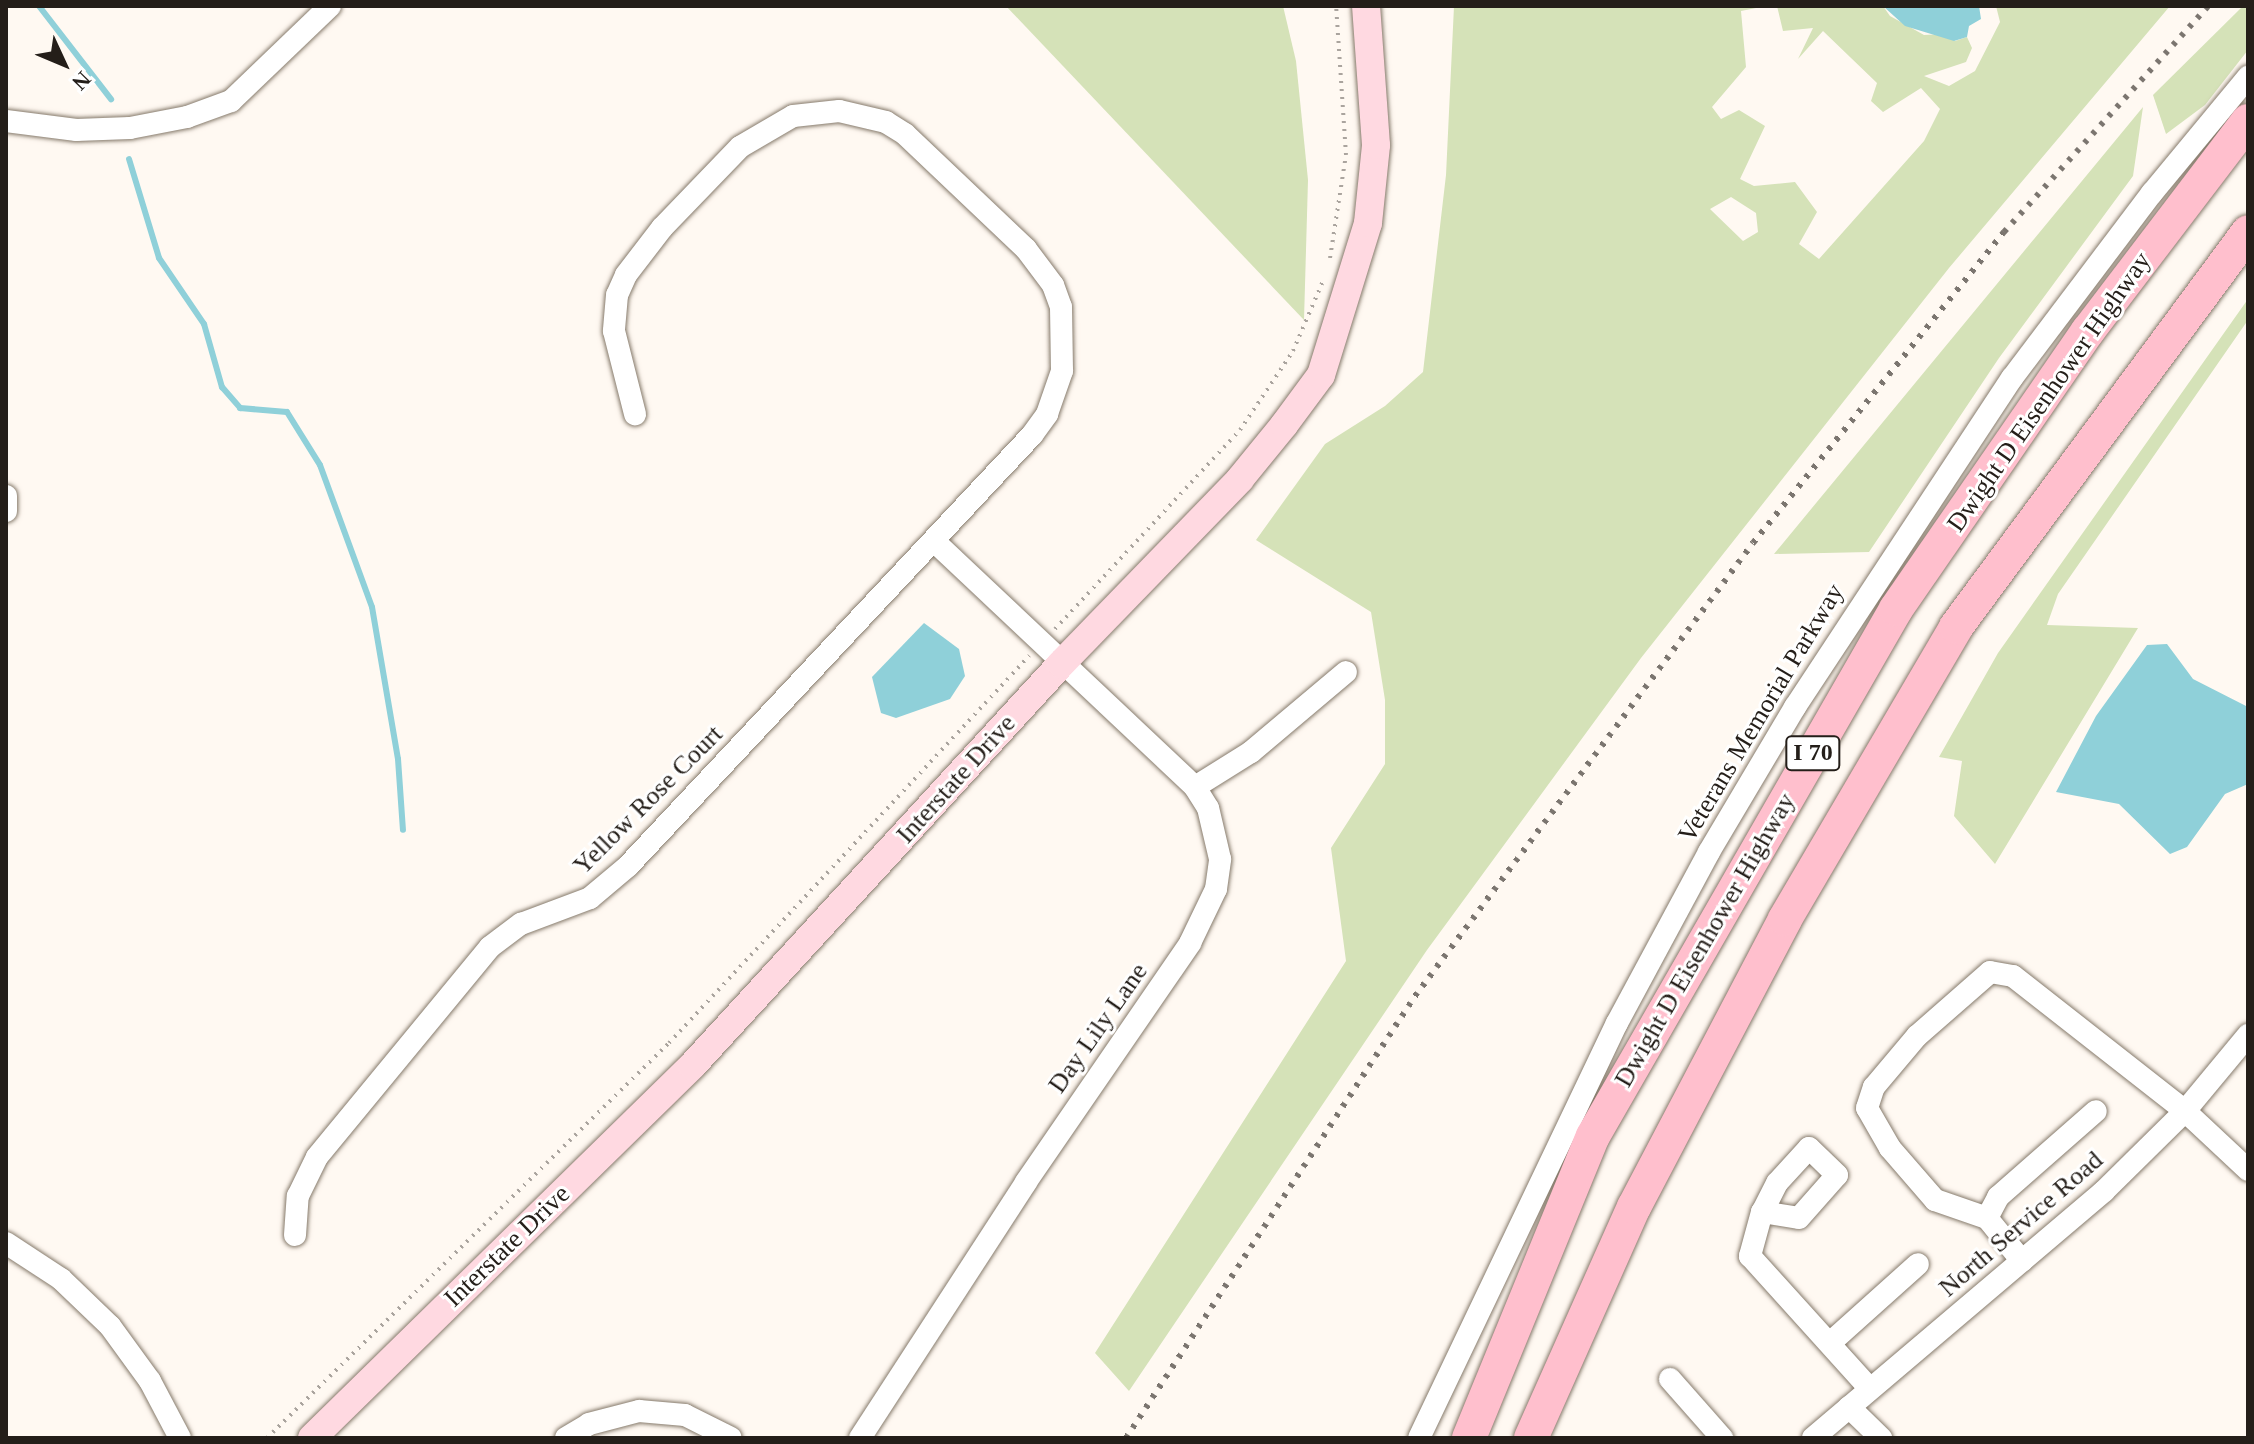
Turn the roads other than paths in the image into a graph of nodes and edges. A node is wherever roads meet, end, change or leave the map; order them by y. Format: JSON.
{"nodes":[{"id":1,"x":330,"y":6,"type":"edge"},
{"id":2,"x":1366,"y":6,"type":"edge"},
{"id":3,"x":2248,"y":77,"type":"edge"},
{"id":4,"x":6,"y":121,"type":"edge"},
{"id":5,"x":2248,"y":121,"type":"edge"},
{"id":6,"x":2248,"y":232,"type":"edge"},
{"id":7,"x":635,"y":414,"type":"dead end"},
{"id":8,"x":6,"y":496,"type":"edge"},
{"id":9,"x":6,"y":511,"type":"edge"},
{"id":10,"x":934,"y":541,"type":"junction"},
{"id":11,"x":1061,"y":664,"type":"junction"},
{"id":12,"x":1346,"y":672,"type":"dead end"},
{"id":13,"x":1195,"y":787,"type":"junction"},
{"id":14,"x":2248,"y":1035,"type":"edge"},
{"id":15,"x":2096,"y":1111,"type":"dead end"},
{"id":16,"x":2185,"y":1111,"type":"junction"},
{"id":17,"x":2248,"y":1170,"type":"edge"},
{"id":18,"x":1762,"y":1212,"type":"dead end"},
{"id":19,"x":1987,"y":1218,"type":"junction"},
{"id":20,"x":295,"y":1235,"type":"dead end"},
{"id":21,"x":6,"y":1243,"type":"edge"},
{"id":22,"x":2022,"y":1261,"type":"junction"},
{"id":23,"x":1918,"y":1264,"type":"dead end"},
{"id":24,"x":1830,"y":1343,"type":"junction"},
{"id":25,"x":1670,"y":1379,"type":"dead end"},
{"id":26,"x":1870,"y":1389,"type":"junction"},
{"id":27,"x":1849,"y":1407,"type":"junction"},
{"id":28,"x":1717,"y":1436,"type":"edge"},
{"id":29,"x":180,"y":1438,"type":"edge"},
{"id":30,"x":312,"y":1438,"type":"edge"},
{"id":31,"x":566,"y":1438,"type":"edge"},
{"id":32,"x":731,"y":1438,"type":"edge"},
{"id":33,"x":860,"y":1438,"type":"edge"},
{"id":34,"x":1419,"y":1438,"type":"edge"},
{"id":35,"x":1469,"y":1438,"type":"edge"},
{"id":36,"x":1531,"y":1438,"type":"edge"},
{"id":37,"x":1813,"y":1438,"type":"edge"},
{"id":38,"x":1881,"y":1438,"type":"edge"}],
"edges":[{"from":1,"to":4,"type":"street"},
{"from":2,"to":11,"type":"main road","name":"Interstate Drive"},
{"from":3,"to":34,"type":"street","name":"Veterans Memorial Parkway"},
{"from":5,"to":35,"type":"highway","name":"Dwight D Eisenhower Highway","number":"I 70"},
{"from":6,"to":36,"type":"highway","number":"I 70"},
{"from":7,"to":10,"type":"street","name":"Yellow Rose Court"},
{"from":8,"to":9,"type":"street"},
{"from":10,"to":11,"type":"street","name":"Day Lily Lane"},
{"from":10,"to":20,"type":"street","name":"Yellow Rose Court"},
{"from":11,"to":13,"type":"street","name":"Day Lily Lane"},
{"from":11,"to":30,"type":"main road","name":"Interstate Drive"},
{"from":12,"to":13,"type":"street"},
{"from":13,"to":33,"type":"street","name":"Day Lily Lane"},
{"from":14,"to":16,"type":"street","name":"North Service Road"},
{"from":15,"to":19,"type":"street"},
{"from":16,"to":17,"type":"street"},
{"from":16,"to":19,"type":"street"},
{"from":16,"to":22,"type":"street","name":"North Service Road"},
{"from":18,"to":24,"type":"street"},
{"from":19,"to":22,"type":"street"},
{"from":21,"to":29,"type":"street"},
{"from":22,"to":26,"type":"street","name":"North Service Road"},
{"from":23,"to":24,"type":"street"},
{"from":24,"to":26,"type":"street"},
{"from":25,"to":28,"type":"street"},
{"from":26,"to":27,"type":"street","name":"North Service Road"},
{"from":27,"to":37,"type":"street","name":"North Service Road"},
{"from":27,"to":38,"type":"street"},
{"from":31,"to":32,"type":"street"}]}
